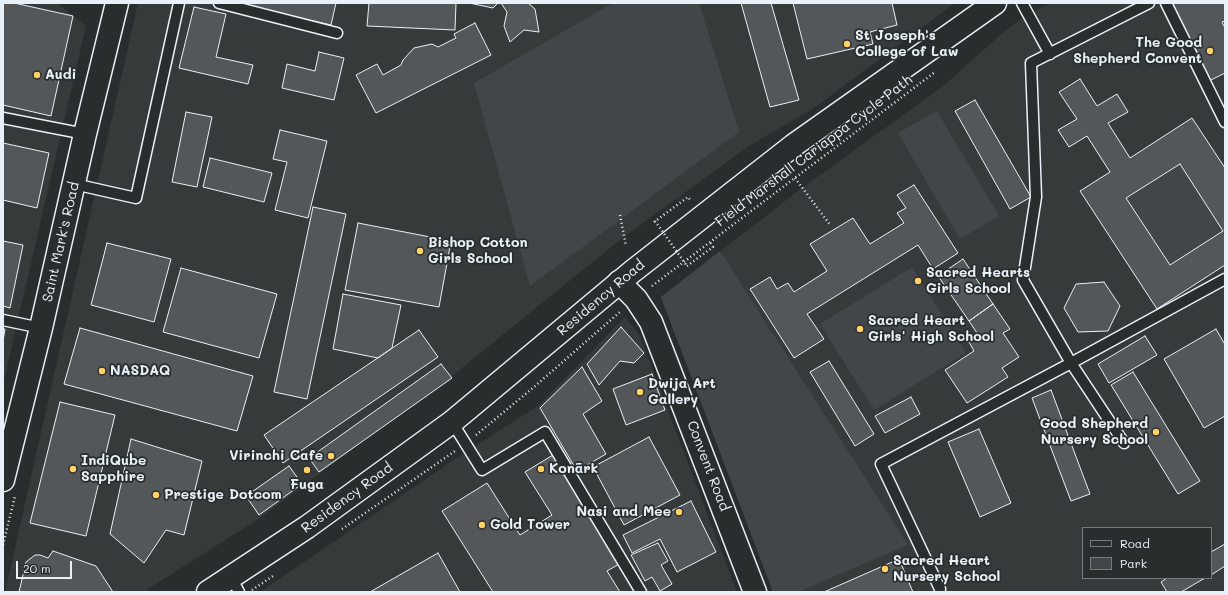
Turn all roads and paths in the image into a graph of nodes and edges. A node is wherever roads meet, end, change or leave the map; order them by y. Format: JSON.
{"nodes":[{"id":1,"x":118,"y":3,"type":"edge"},
{"id":2,"x":179,"y":3,"type":"edge"},
{"id":3,"x":219,"y":3,"type":"edge"},
{"id":4,"x":995,"y":3,"type":"edge"},
{"id":5,"x":1022,"y":3,"type":"edge"},
{"id":6,"x":1149,"y":3,"type":"edge"},
{"id":7,"x":1166,"y":3,"type":"edge"},
{"id":8,"x":337,"y":33,"type":"dead end"},
{"id":9,"x":1050,"y":54,"type":"junction"},
{"id":10,"x":941,"y":68,"type":"dead end"},
{"id":11,"x":3,"y":118,"type":"edge"},
{"id":12,"x":1225,"y":122,"type":"edge"},
{"id":13,"x":85,"y":134,"type":"junction"},
{"id":14,"x":795,"y":178,"type":"junction"},
{"id":15,"x":74,"y":184,"type":"junction"},
{"id":16,"x":688,"y":197,"type":"dead end"},
{"id":17,"x":620,"y":215,"type":"dead end"},
{"id":18,"x":831,"y":226,"type":"dead end"},
{"id":19,"x":710,"y":242,"type":"junction"},
{"id":20,"x":626,"y":246,"type":"dead end"},
{"id":21,"x":1225,"y":279,"type":"edge"},
{"id":22,"x":619,"y":282,"type":"junction"},
{"id":23,"x":650,"y":287,"type":"dead end"},
{"id":24,"x":3,"y":320,"type":"edge"},
{"id":25,"x":41,"y":328,"type":"junction"},
{"id":26,"x":1071,"y":363,"type":"junction"},
{"id":27,"x":452,"y":422,"type":"junction"},
{"id":28,"x":1124,"y":443,"type":"dead end"},
{"id":29,"x":3,"y":480,"type":"edge"},
{"id":30,"x":235,"y":585,"type":"edge"},
{"id":31,"x":940,"y":588,"type":"dead end"},
{"id":32,"x":208,"y":592,"type":"edge"},
{"id":33,"x":641,"y":592,"type":"edge"},
{"id":34,"x":755,"y":592,"type":"edge"}],
"edges":[{"from":1,"to":13,"type":"main road","name":"Saint Mark's Road"},
{"from":2,"to":15,"type":"lane"},
{"from":3,"to":8,"type":"lane"},
{"from":4,"to":22,"type":"main road","name":"Residency Road"},
{"from":5,"to":9,"type":"lane"},
{"from":6,"to":9,"type":"lane"},
{"from":7,"to":12,"type":"lane"},
{"from":9,"to":26,"type":"lane"},
{"from":10,"to":14,"type":"path","name":"Field Marshall Cariappa Cycle Path"},
{"from":11,"to":13,"type":"lane"},
{"from":13,"to":15,"type":"main road","name":"Saint Mark's Road"},
{"from":14,"to":18,"type":"path"},
{"from":14,"to":19,"type":"path","name":"Field Marshall Cariappa Cycle Path"},
{"from":15,"to":25,"type":"main road","name":"Saint Mark's Road"},
{"from":16,"to":19,"type":"path","bridge":true},
{"from":17,"to":20,"type":"path"},
{"from":19,"to":23,"type":"path","name":"Field Marshall Cariappa Cycle Path"},
{"from":21,"to":26,"type":"lane"},
{"from":22,"to":27,"type":"main road","name":"Residency Road"},
{"from":22,"to":34,"type":"main road","name":"Convent Road"},
{"from":24,"to":25,"type":"lane"},
{"from":25,"to":29,"type":"main road","name":"Saint Mark's Road"},
{"from":26,"to":28,"type":"lane"},
{"from":26,"to":31,"type":"lane"},
{"from":27,"to":30,"type":"main road","name":"Residency Road"},
{"from":27,"to":33,"type":"lane"},
{"from":30,"to":32,"type":"main road","name":"Residency Road"}]}
